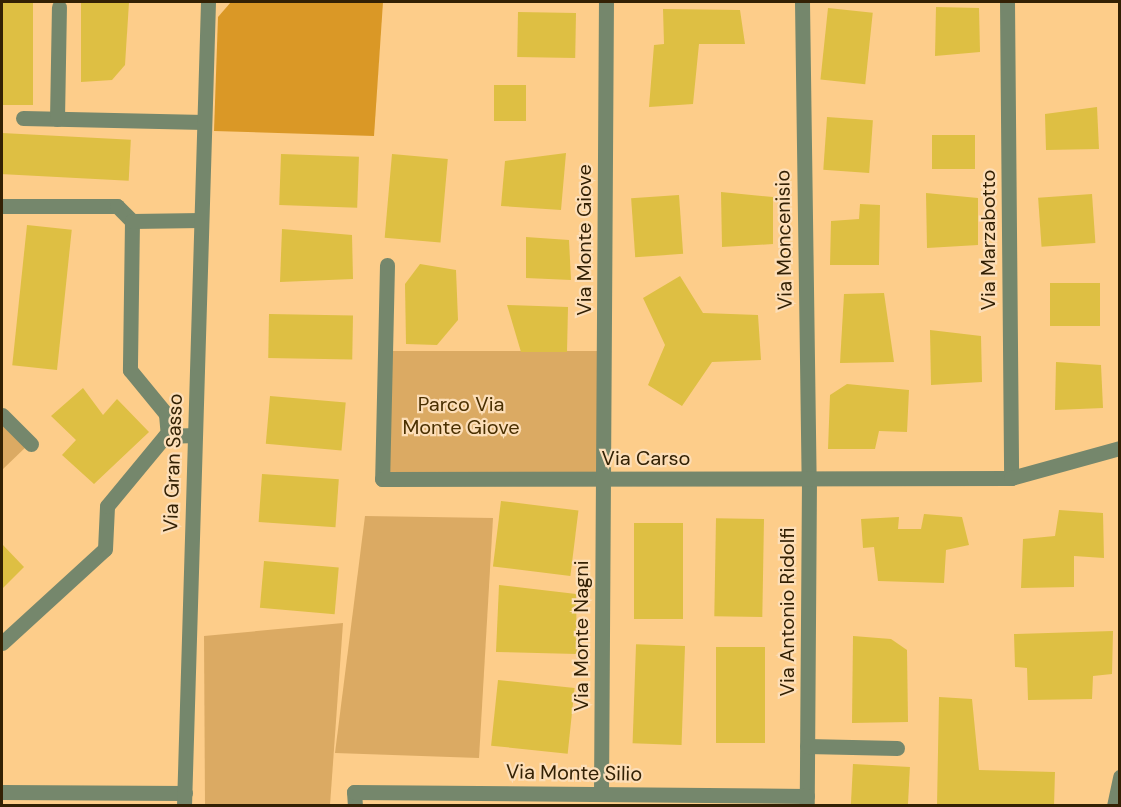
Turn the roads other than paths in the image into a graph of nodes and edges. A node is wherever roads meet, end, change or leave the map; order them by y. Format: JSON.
{"nodes":[{"id":1,"x":208,"y":2,"type":"edge"},
{"id":2,"x":606,"y":2,"type":"edge"},
{"id":3,"x":802,"y":2,"type":"edge"},
{"id":4,"x":1007,"y":2,"type":"edge"},
{"id":5,"x":59,"y":7,"type":"dead end"},
{"id":6,"x":23,"y":118,"type":"dead end"},
{"id":7,"x":57,"y":119,"type":"junction"},
{"id":8,"x":204,"y":122,"type":"junction"},
{"id":9,"x":2,"y":206,"type":"edge"},
{"id":10,"x":201,"y":220,"type":"junction"},
{"id":11,"x":132,"y":221,"type":"junction"},
{"id":12,"x":387,"y":265,"type":"dead end"},
{"id":13,"x":2,"y":415,"type":"edge"},
{"id":14,"x":195,"y":435,"type":"junction"},
{"id":15,"x":168,"y":436,"type":"junction"},
{"id":16,"x":31,"y":444,"type":"dead end"},
{"id":17,"x":1119,"y":448,"type":"edge"},
{"id":18,"x":1011,"y":478,"type":"junction"},
{"id":19,"x":603,"y":479,"type":"junction"},
{"id":20,"x":809,"y":479,"type":"junction"},
{"id":21,"x":2,"y":643,"type":"edge"},
{"id":22,"x":807,"y":746,"type":"junction"},
{"id":23,"x":897,"y":748,"type":"dead end"},
{"id":24,"x":1119,"y":777,"type":"edge"},
{"id":25,"x":2,"y":792,"type":"edge"},
{"id":26,"x":601,"y":794,"type":"junction"},
{"id":27,"x":185,"y":800,"type":"edge"},
{"id":28,"x":807,"y":801,"type":"edge"},
{"id":29,"x":355,"y":806,"type":"edge"},
{"id":30,"x":1114,"y":806,"type":"edge"}],
"edges":[{"from":1,"to":8,"type":"street","name":"Via Gran Sasso"},
{"from":2,"to":19,"type":"street","name":"Via Monte Giove"},
{"from":3,"to":20,"type":"street","name":"Via Moncenisio"},
{"from":4,"to":18,"type":"street","name":"Via Marzabotto"},
{"from":5,"to":7,"type":"street"},
{"from":6,"to":7,"type":"street"},
{"from":7,"to":8,"type":"street"},
{"from":8,"to":10,"type":"street","name":"Via Gran Sasso"},
{"from":9,"to":11,"type":"street"},
{"from":10,"to":11,"type":"street"},
{"from":10,"to":14,"type":"street","name":"Via Gran Sasso"},
{"from":11,"to":15,"type":"street"},
{"from":12,"to":19,"type":"street","name":"Via Carso"},
{"from":13,"to":16,"type":"street"},
{"from":14,"to":15,"type":"street"},
{"from":14,"to":27,"type":"street","name":"Via Gran Sasso"},
{"from":15,"to":21,"type":"street"},
{"from":17,"to":18,"type":"street","name":"Via Carso"},
{"from":18,"to":20,"type":"street","name":"Via Carso"},
{"from":19,"to":20,"type":"street","name":"Via Carso"},
{"from":19,"to":26,"type":"street","name":"Via Monte Nagni"},
{"from":20,"to":22,"type":"street","name":"Via Antonio Ridolfi"},
{"from":22,"to":23,"type":"street"},
{"from":22,"to":28,"type":"street","name":"Via Antonio Ridolfi"},
{"from":24,"to":30,"type":"street"},
{"from":25,"to":27,"type":"street"},
{"from":26,"to":28,"type":"street","name":"Via Monte Silio"},
{"from":26,"to":29,"type":"street","name":"Via Monte Silio"}]}
